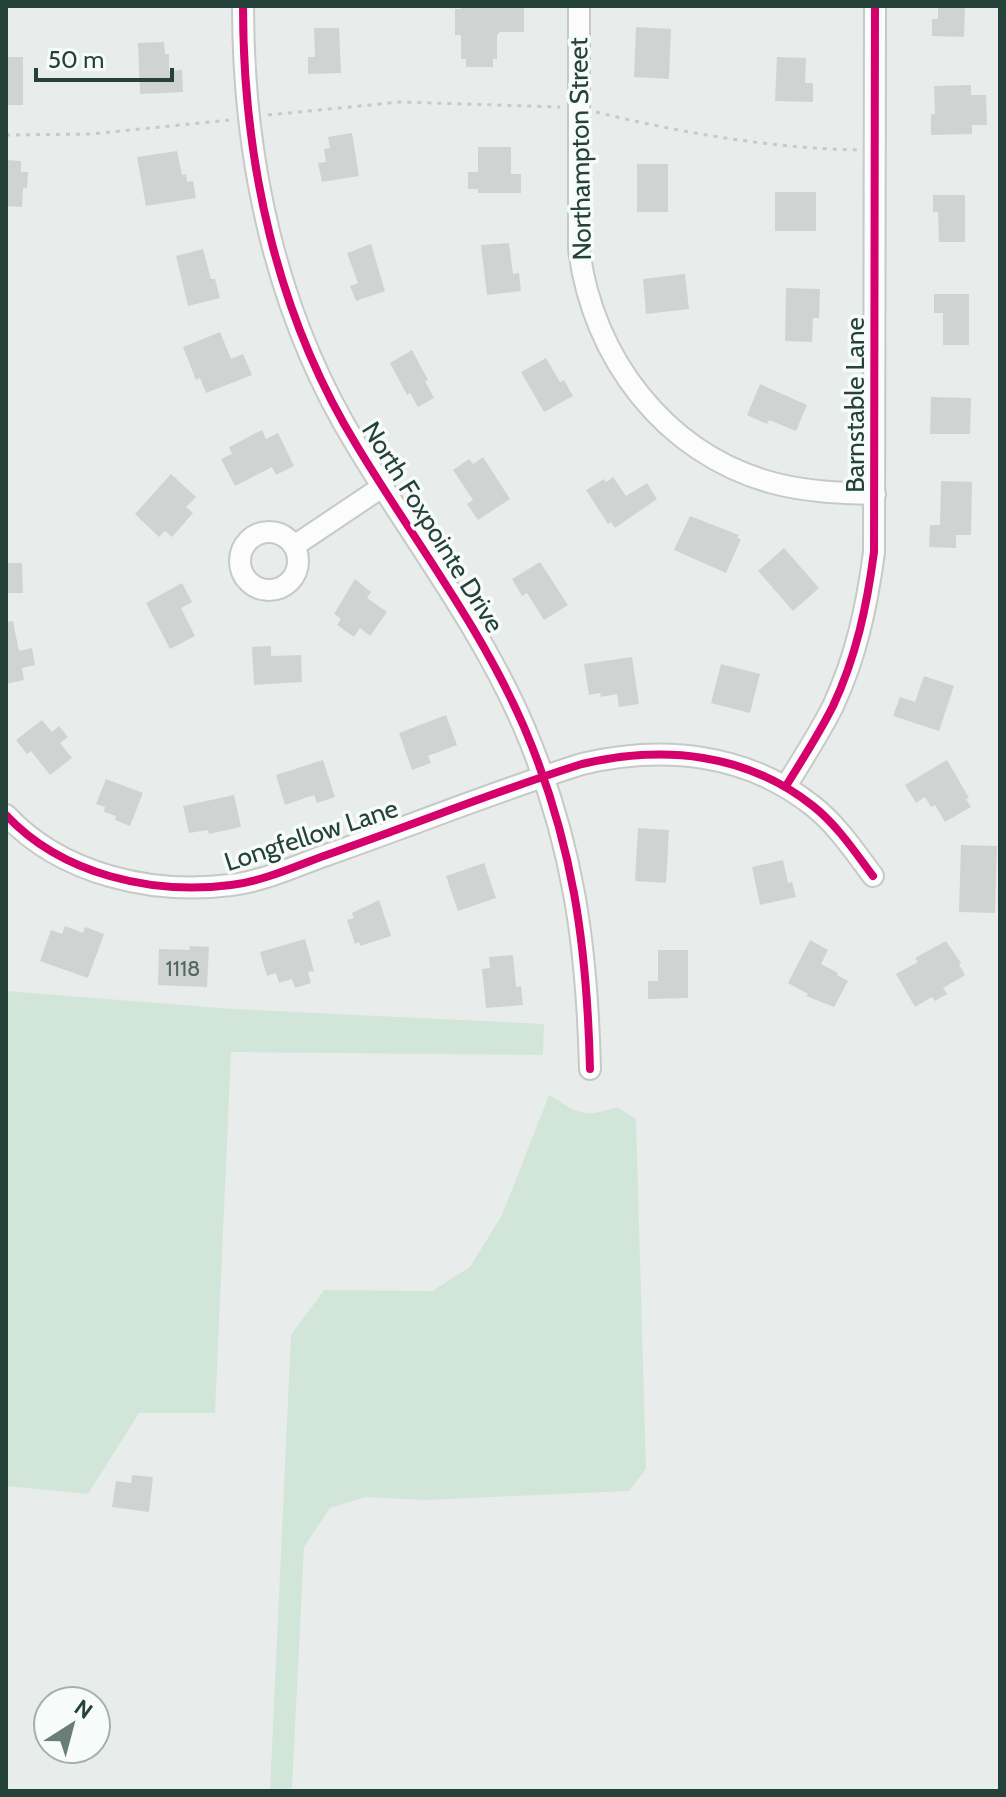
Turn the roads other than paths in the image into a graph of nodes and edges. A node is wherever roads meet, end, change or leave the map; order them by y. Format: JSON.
{"nodes":[{"id":1,"x":243,"y":6,"type":"edge"},
{"id":2,"x":579,"y":6,"type":"edge"},
{"id":3,"x":875,"y":6,"type":"edge"},
{"id":4,"x":382,"y":487,"type":"junction"},
{"id":5,"x":875,"y":494,"type":"junction"},
{"id":6,"x":294,"y":546,"type":"dead end"},
{"id":7,"x":544,"y":777,"type":"junction"},
{"id":8,"x":786,"y":786,"type":"junction"},
{"id":9,"x":6,"y":815,"type":"edge"},
{"id":10,"x":873,"y":876,"type":"dead end"},
{"id":11,"x":590,"y":1069,"type":"dead end"}],
"edges":[{"from":1,"to":4,"type":"street","name":"North Foxpointe Drive"},
{"from":2,"to":5,"type":"street","name":"Northampton Street"},
{"from":3,"to":5,"type":"street","name":"Barnstable Lane"},
{"from":4,"to":6,"type":"street"},
{"from":4,"to":7,"type":"street","name":"North Foxpointe Drive"},
{"from":5,"to":8,"type":"street","name":"Barnstable Lane"},
{"from":7,"to":8,"type":"street","name":"Longfellow Lane"},
{"from":7,"to":9,"type":"street","name":"Longfellow Lane"},
{"from":7,"to":11,"type":"street","name":"North Foxpointe Drive"},
{"from":8,"to":10,"type":"street","name":"Longfellow Lane"}]}
